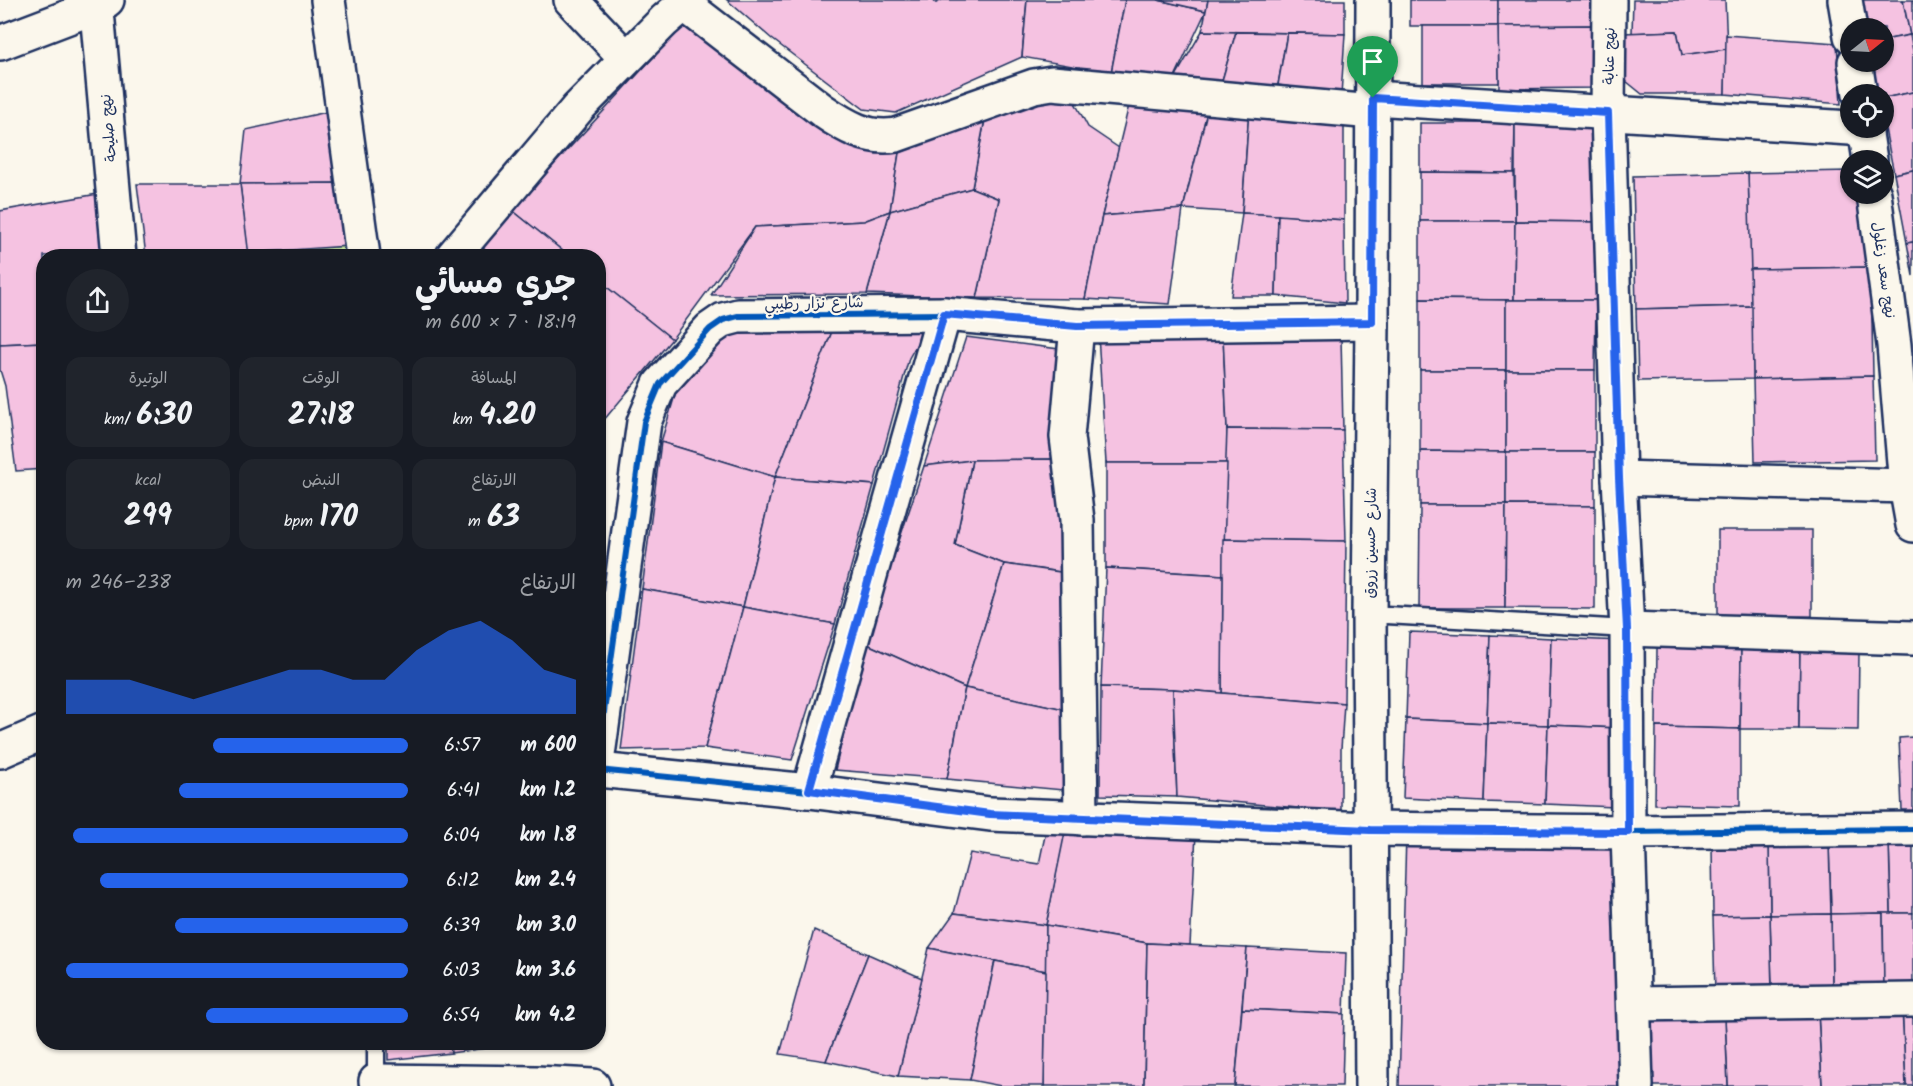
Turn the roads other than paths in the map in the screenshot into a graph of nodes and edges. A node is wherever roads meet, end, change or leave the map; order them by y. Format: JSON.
{"nodes":[{"id":1,"x":328,"y":0,"type":"edge"},
{"id":2,"x":571,"y":0,"type":"edge"},
{"id":3,"x":1373,"y":0,"type":"edge"},
{"id":4,"x":1609,"y":0,"type":"edge"},
{"id":5,"x":1845,"y":0,"type":"edge"},
{"id":6,"x":100,"y":2,"type":"edge"},
{"id":7,"x":686,"y":2,"type":"edge"},
{"id":8,"x":1848,"y":18,"type":"edge"},
{"id":9,"x":0,"y":43,"type":"edge"},
{"id":10,"x":626,"y":58,"type":"junction"},
{"id":11,"x":1373,"y":105,"type":"junction"},
{"id":12,"x":1608,"y":113,"type":"junction"},
{"id":13,"x":1867,"y":139,"type":"edge"},
{"id":14,"x":1876,"y":204,"type":"edge"},
{"id":15,"x":118,"y":249,"type":"edge"},
{"id":16,"x":362,"y":249,"type":"edge"},
{"id":17,"x":459,"y":249,"type":"edge"},
{"id":18,"x":944,"y":314,"type":"junction"},
{"id":19,"x":1372,"y":322,"type":"junction"},
{"id":20,"x":1077,"y":326,"type":"junction"},
{"id":21,"x":1904,"y":344,"type":"edge"},
{"id":22,"x":1619,"y":478,"type":"junction"},
{"id":23,"x":1906,"y":486,"type":"junction"},
{"id":24,"x":1913,"y":525,"type":"edge"},
{"id":25,"x":1369,"y":614,"type":"junction"},
{"id":26,"x":1627,"y":629,"type":"junction"},
{"id":27,"x":1913,"y":638,"type":"edge"},
{"id":28,"x":606,"y":697,"type":"edge"},
{"id":29,"x":36,"y":735,"type":"edge"},
{"id":30,"x":0,"y":751,"type":"edge"},
{"id":31,"x":606,"y":771,"type":"edge"},
{"id":32,"x":809,"y":790,"type":"junction"},
{"id":33,"x":1081,"y":818,"type":"junction"},
{"id":34,"x":1370,"y":830,"type":"junction"},
{"id":35,"x":1913,"y":830,"type":"edge"},
{"id":36,"x":1628,"y":832,"type":"junction"},
{"id":37,"x":1913,"y":1000,"type":"edge"},
{"id":38,"x":1634,"y":1004,"type":"junction"},
{"id":39,"x":376,"y":1050,"type":"edge"},
{"id":40,"x":376,"y":1081,"type":"joint"},
{"id":41,"x":593,"y":1086,"type":"edge"},
{"id":42,"x":1372,"y":1086,"type":"edge"},
{"id":43,"x":1636,"y":1086,"type":"edge"}],
"edges":[{"from":1,"to":16,"type":"street"},
{"from":2,"to":10,"type":"street"},
{"from":3,"to":11,"type":"street","name":"شارع حسين زروق"},
{"from":4,"to":12,"type":"street","name":"نهج عنابة"},
{"from":5,"to":8,"type":"street"},
{"from":6,"to":9,"type":"street"},
{"from":6,"to":15,"type":"street","name":"نهج صليحة"},
{"from":7,"to":10,"type":"street"},
{"from":7,"to":11,"type":"street"},
{"from":10,"to":17,"type":"street"},
{"from":11,"to":12,"type":"street"},
{"from":11,"to":19,"type":"street","name":"شارع حسين زروق"},
{"from":12,"to":13,"type":"street"},
{"from":12,"to":22,"type":"street","name":"نهج عنابة"},
{"from":14,"to":21,"type":"street","name":"نهج سعد زغلول"},
{"from":18,"to":20,"type":"street","name":"شارع نزار رطيبي"},
{"from":18,"to":28,"type":"street","name":"شارع نزار رطيبي"},
{"from":18,"to":32,"type":"street"},
{"from":19,"to":20,"type":"street","name":"شارع نزار رطيبي"},
{"from":19,"to":25,"type":"street","name":"شارع حسين زروق"},
{"from":20,"to":33,"type":"street"},
{"from":21,"to":23,"type":"street","name":"نهج سعد زغلول"},
{"from":22,"to":23,"type":"street"},
{"from":22,"to":26,"type":"street","name":"نهج عنابة"},
{"from":23,"to":24,"type":"street","name":"نهج سعد زغلول"},
{"from":25,"to":26,"type":"lane"},
{"from":25,"to":34,"type":"street","name":"شارع حسين زروق"},
{"from":26,"to":27,"type":"street"},
{"from":26,"to":36,"type":"street","name":"نهج عنابة"},
{"from":29,"to":30,"type":"street"},
{"from":31,"to":32,"type":"street"},
{"from":32,"to":33,"type":"street"},
{"from":33,"to":34,"type":"street"},
{"from":34,"to":36,"type":"street"},
{"from":34,"to":42,"type":"street","name":"شارع حسين زروق"},
{"from":35,"to":36,"type":"street"},
{"from":36,"to":38,"type":"street","name":"نهج عنابة"},
{"from":37,"to":38,"type":"street"},
{"from":38,"to":43,"type":"street","name":"نهج عنابة"},
{"from":39,"to":40,"type":"lane"},
{"from":40,"to":41,"type":"street"}]}
